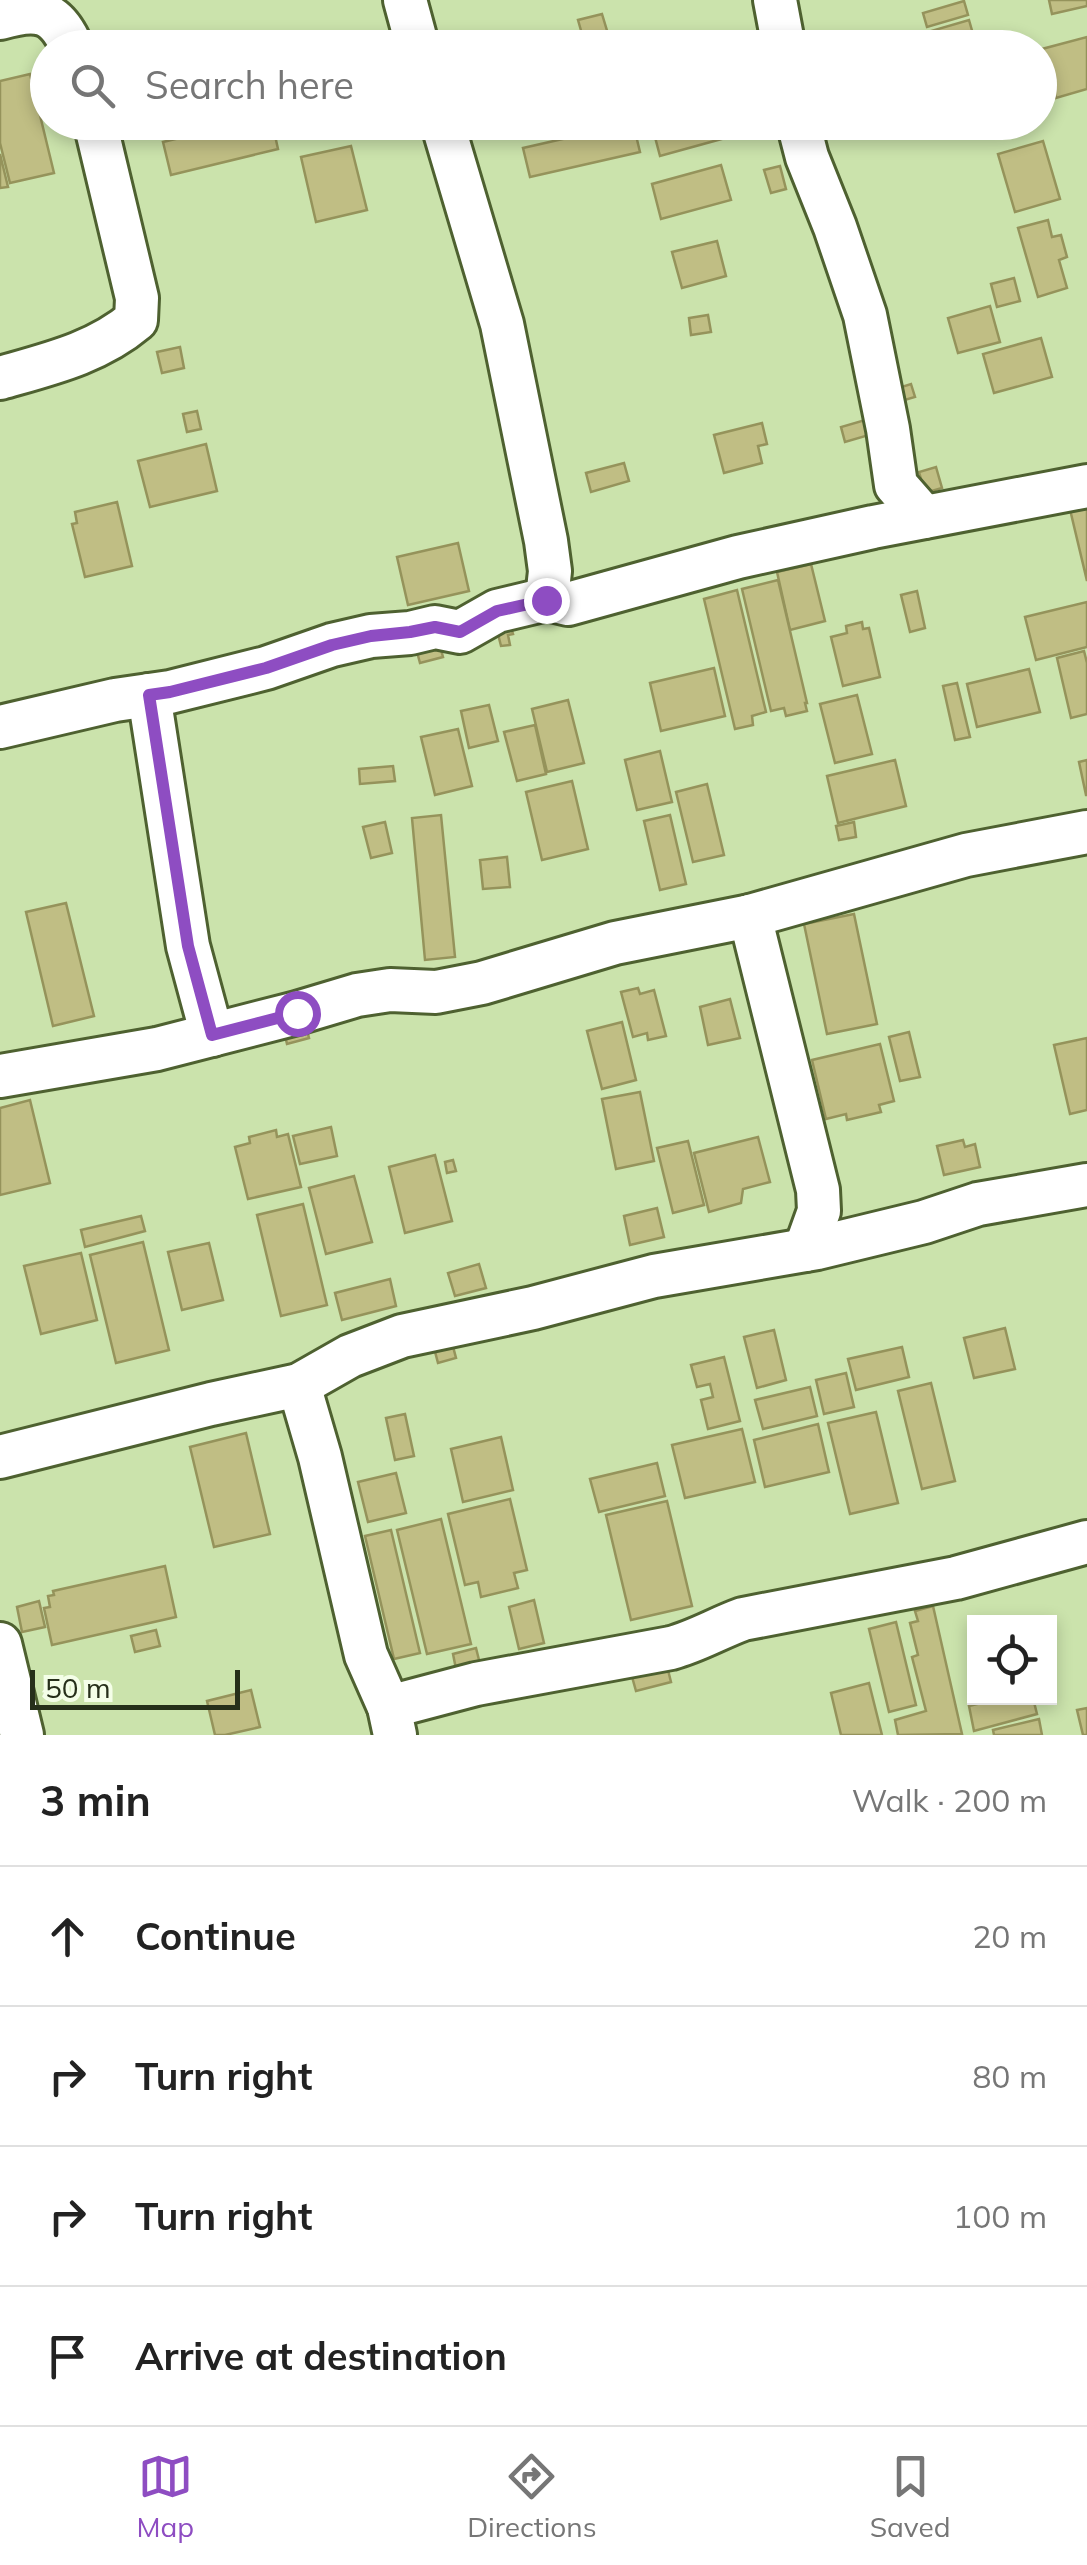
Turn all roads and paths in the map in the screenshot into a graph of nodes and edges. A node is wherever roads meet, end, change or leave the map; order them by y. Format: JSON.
{"nodes":[{"id":1,"x":405,"y":0,"type":"edge"},
{"id":2,"x":775,"y":0,"type":"edge"},
{"id":3,"x":20,"y":10,"type":"edge"},
{"id":4,"x":63,"y":30,"type":"edge"},
{"id":5,"x":413,"y":30,"type":"edge"},
{"id":6,"x":781,"y":30,"type":"edge"},
{"id":7,"x":99,"y":140,"type":"edge"},
{"id":8,"x":447,"y":140,"type":"edge"},
{"id":9,"x":803,"y":140,"type":"edge"},
{"id":10,"x":0,"y":378,"type":"edge"},
{"id":11,"x":896,"y":485,"type":"junction"},
{"id":12,"x":1087,"y":486,"type":"edge"},
{"id":13,"x":924,"y":518,"type":"junction"},
{"id":14,"x":873,"y":527,"type":"junction"},
{"id":15,"x":546,"y":600,"type":"junction"},
{"id":16,"x":149,"y":695,"type":"junction"},
{"id":17,"x":0,"y":727,"type":"edge"},
{"id":18,"x":1087,"y":832,"type":"edge"},
{"id":19,"x":750,"y":916,"type":"junction"},
{"id":20,"x":212,"y":1035,"type":"junction"},
{"id":21,"x":0,"y":1076,"type":"edge"},
{"id":22,"x":1087,"y":1185,"type":"edge"},
{"id":23,"x":806,"y":1250,"type":"junction"},
{"id":24,"x":299,"y":1385,"type":"junction"},
{"id":25,"x":0,"y":1457,"type":"edge"},
{"id":26,"x":1087,"y":1542,"type":"edge"},
{"id":27,"x":0,"y":1644,"type":"edge"},
{"id":28,"x":392,"y":1721,"type":"edge"},
{"id":29,"x":22,"y":1735,"type":"edge"}],
"edges":[{"from":1,"to":5,"type":"street"},
{"from":2,"to":6,"type":"street"},
{"from":3,"to":4,"type":"street"},
{"from":7,"to":10,"type":"street"},
{"from":8,"to":15,"type":"street"},
{"from":9,"to":11,"type":"street"},
{"from":11,"to":13,"type":"street"},
{"from":11,"to":14,"type":"street"},
{"from":12,"to":13,"type":"street"},
{"from":13,"to":14,"type":"street"},
{"from":14,"to":15,"type":"street"},
{"from":15,"to":16,"type":"street"},
{"from":16,"to":17,"type":"street"},
{"from":16,"to":20,"type":"street"},
{"from":18,"to":19,"type":"street"},
{"from":19,"to":20,"type":"street"},
{"from":19,"to":23,"type":"street"},
{"from":20,"to":21,"type":"street"},
{"from":22,"to":23,"type":"street"},
{"from":23,"to":24,"type":"street"},
{"from":24,"to":25,"type":"street"},
{"from":24,"to":28,"type":"street"},
{"from":26,"to":28,"type":"street"},
{"from":27,"to":29,"type":"street"}]}
